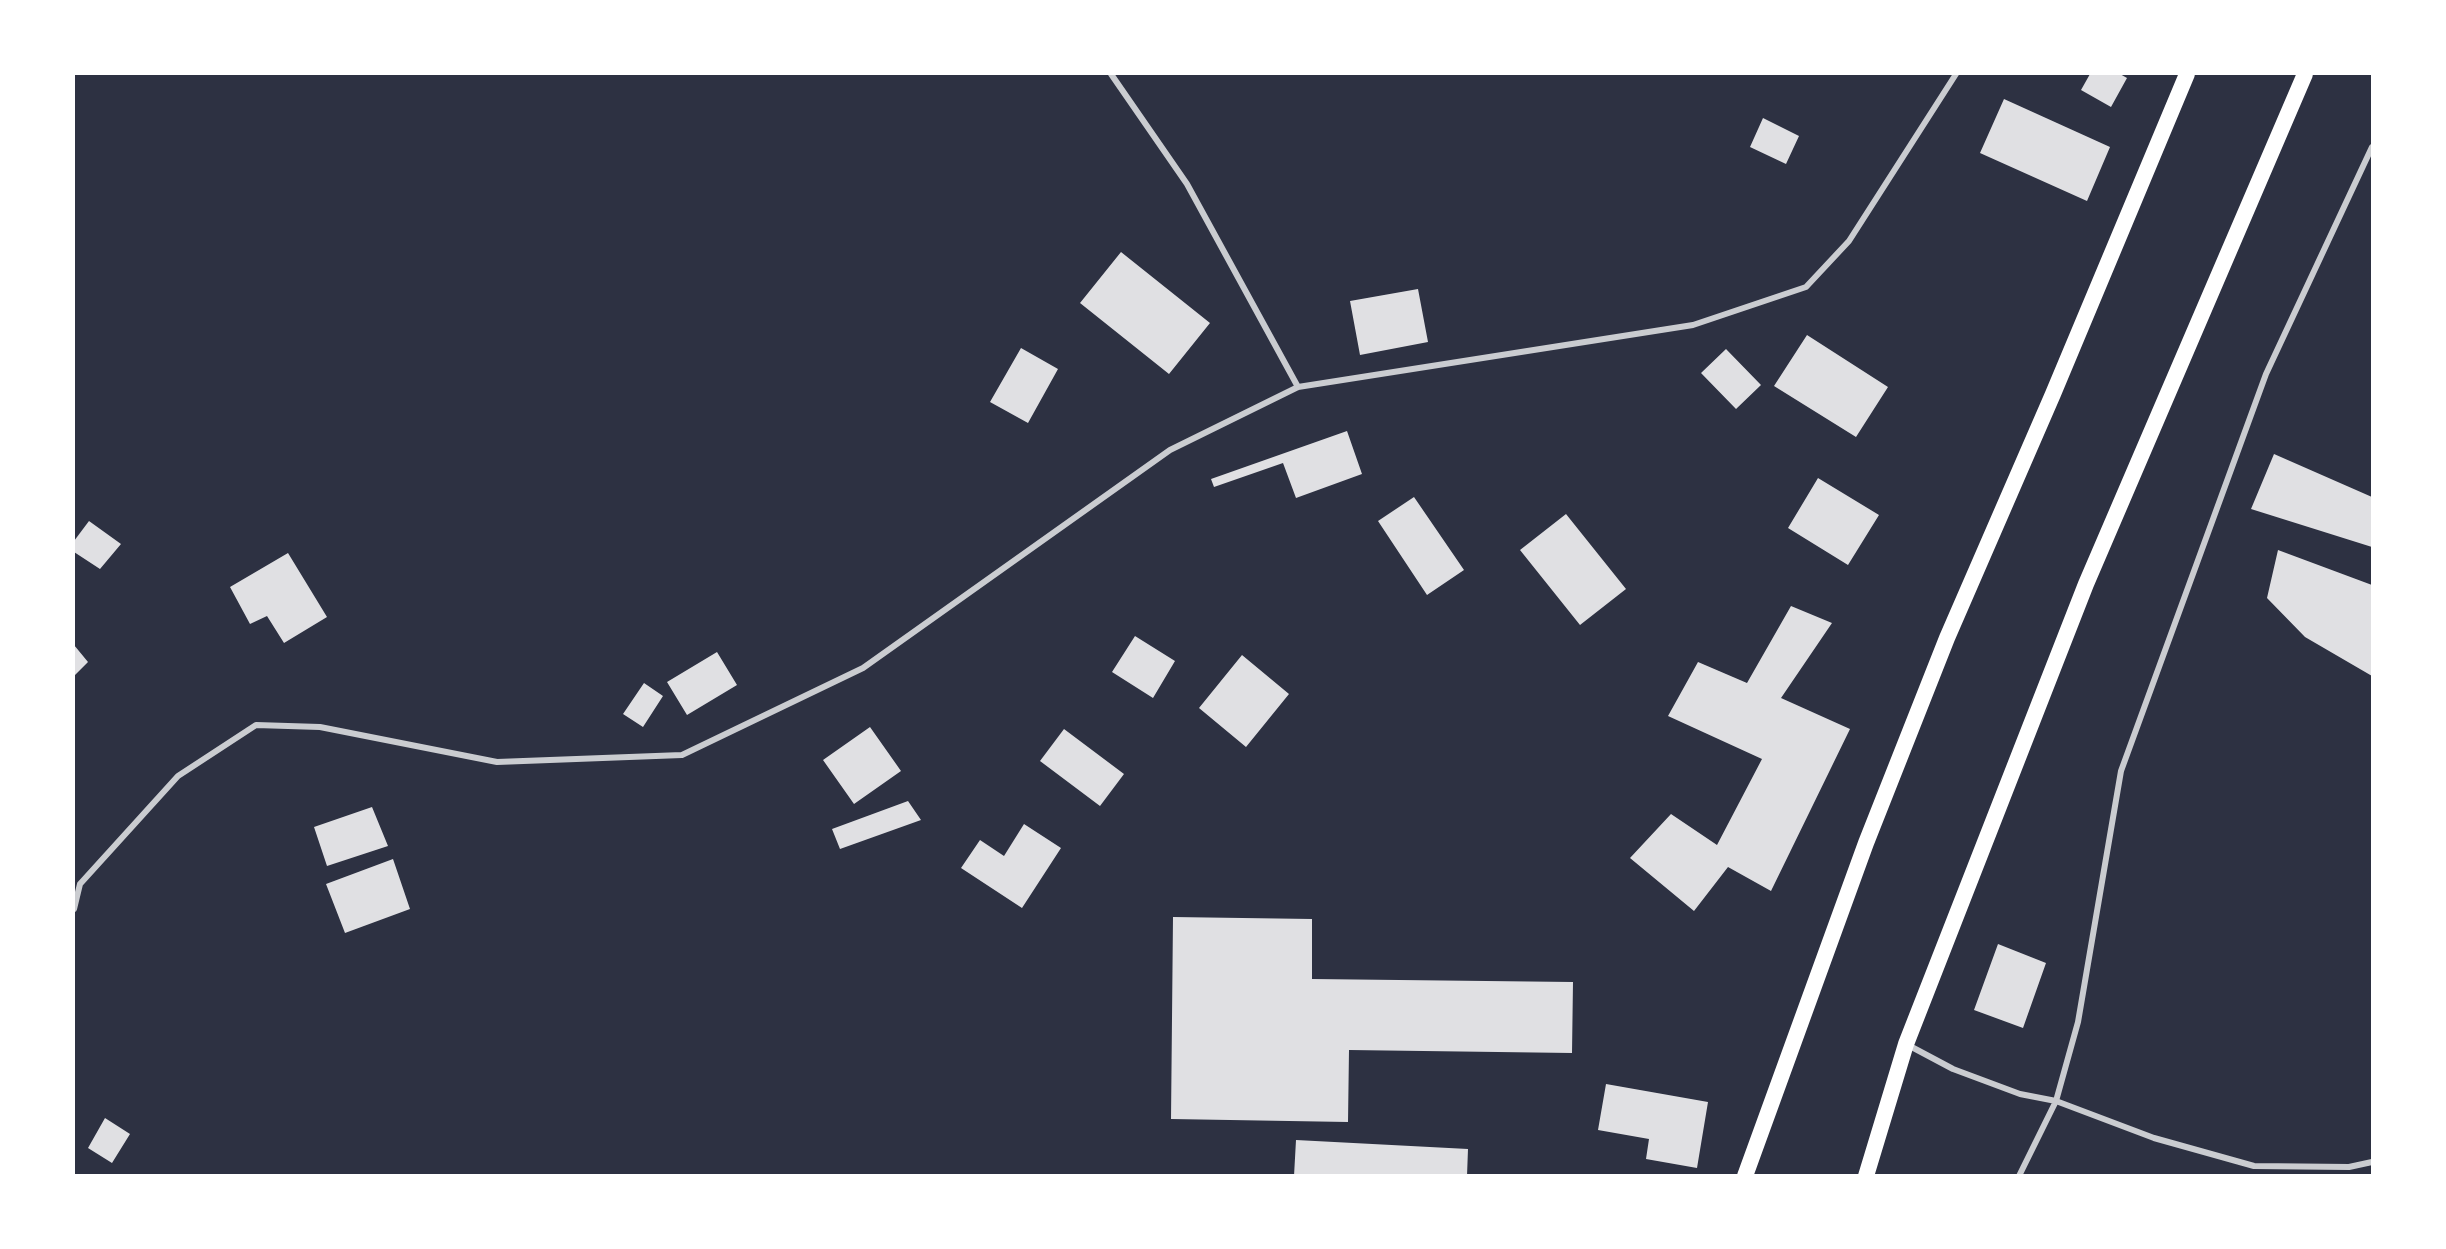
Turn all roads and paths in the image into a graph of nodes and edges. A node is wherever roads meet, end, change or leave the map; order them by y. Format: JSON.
{"nodes":[{"id":1,"x":1111,"y":74,"type":"edge"},
{"id":2,"x":1956,"y":74,"type":"edge"},
{"id":3,"x":2187,"y":74,"type":"edge"},
{"id":4,"x":2305,"y":74,"type":"edge"},
{"id":5,"x":2373,"y":147,"type":"edge"},
{"id":6,"x":1298,"y":387,"type":"junction"},
{"id":7,"x":74,"y":909,"type":"edge"},
{"id":8,"x":1906,"y":1044,"type":"junction"},
{"id":9,"x":2056,"y":1101,"type":"junction"},
{"id":10,"x":2373,"y":1162,"type":"edge"},
{"id":11,"x":1745,"y":1176,"type":"edge"},
{"id":12,"x":1866,"y":1176,"type":"edge"},
{"id":13,"x":2019,"y":1176,"type":"edge"}],
"edges":[{"from":1,"to":6,"type":"street"},
{"from":2,"to":6,"type":"street"},
{"from":3,"to":11,"type":"highway"},
{"from":4,"to":8,"type":"highway"},
{"from":5,"to":9,"type":"street"},
{"from":6,"to":7,"type":"street"},
{"from":8,"to":9,"type":"street"},
{"from":8,"to":12,"type":"highway"},
{"from":9,"to":10,"type":"street"},
{"from":9,"to":13,"type":"street"}]}
